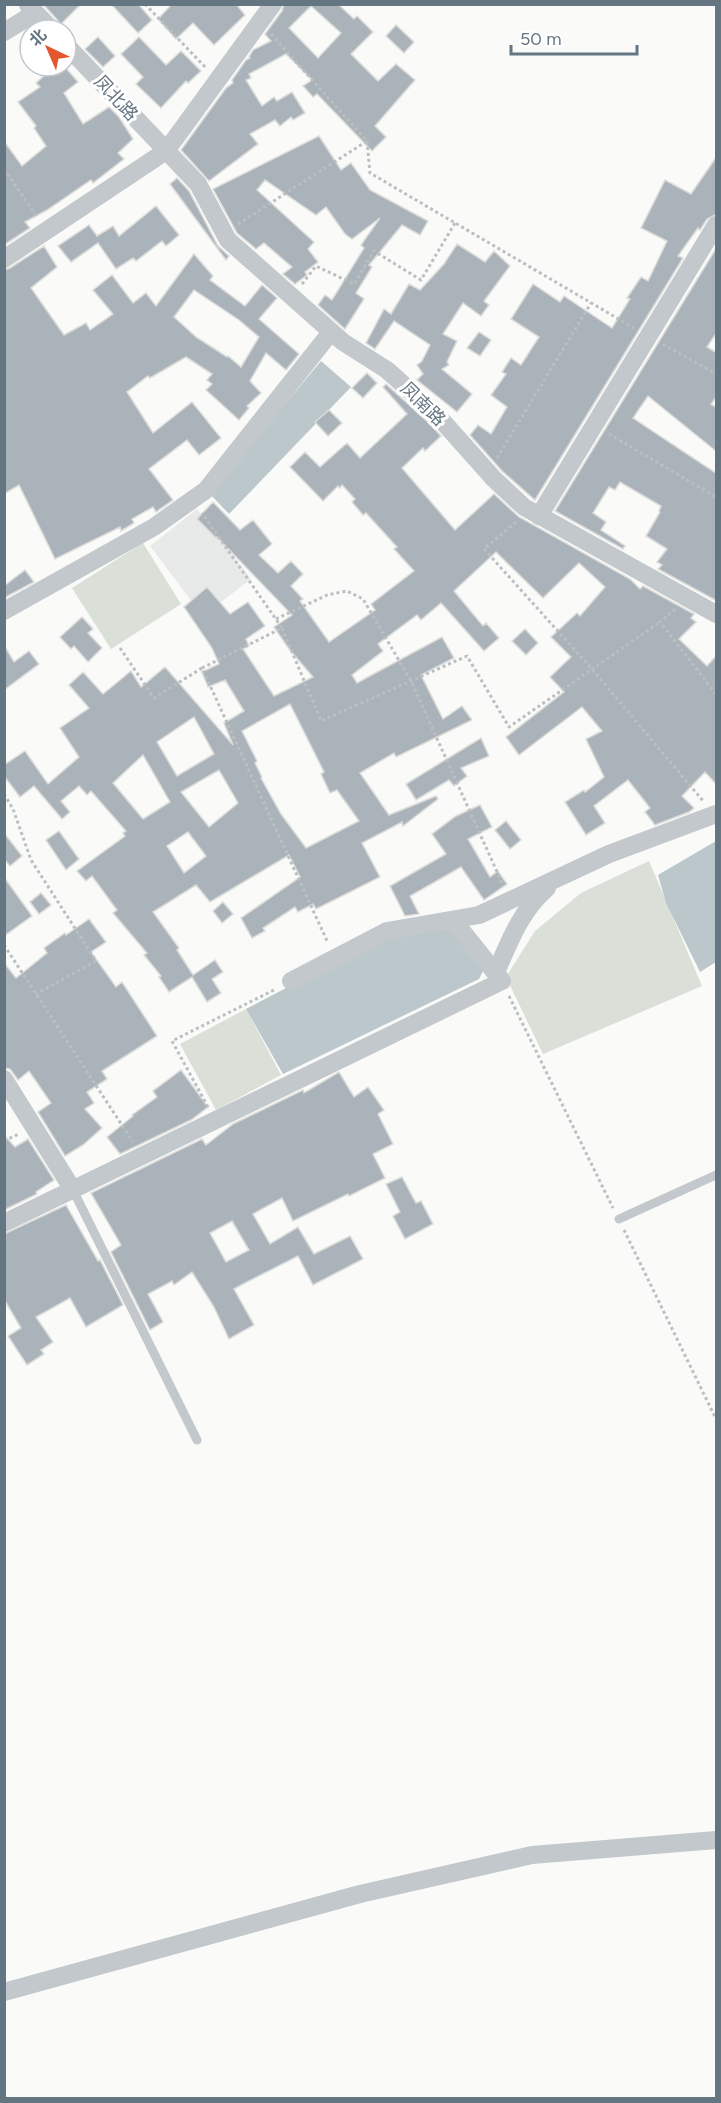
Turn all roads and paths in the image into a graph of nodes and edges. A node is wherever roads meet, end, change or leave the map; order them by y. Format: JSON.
{"nodes":[{"id":1,"x":145,"y":4,"type":"edge"},
{"id":2,"x":273,"y":4,"type":"edge"},
{"id":3,"x":32,"y":9,"type":"edge"},
{"id":4,"x":260,"y":22,"type":"junction"},
{"id":5,"x":4,"y":32,"type":"edge"},
{"id":6,"x":78,"y":58,"type":"edge"},
{"id":7,"x":218,"y":80,"type":"junction"},
{"id":8,"x":367,"y":141,"type":"junction"},
{"id":9,"x":166,"y":151,"type":"junction"},
{"id":10,"x":4,"y":169,"type":"edge"},
{"id":11,"x":455,"y":224,"type":"junction"},
{"id":12,"x":717,"y":225,"type":"edge"},
{"id":13,"x":46,"y":231,"type":"junction"},
{"id":14,"x":224,"y":233,"type":"junction"},
{"id":15,"x":4,"y":259,"type":"edge"},
{"id":16,"x":292,"y":297,"type":"junction"},
{"id":17,"x":591,"y":303,"type":"junction"},
{"id":18,"x":331,"y":332,"type":"junction"},
{"id":19,"x":649,"y":336,"type":"junction"},
{"id":20,"x":717,"y":374,"type":"edge"},
{"id":21,"x":594,"y":425,"type":"junction"},
{"id":22,"x":488,"y":472,"type":"junction"},
{"id":23,"x":717,"y":497,"type":"edge"},
{"id":24,"x":193,"y":500,"type":"junction"},
{"id":25,"x":535,"y":513,"type":"junction"},
{"id":26,"x":687,"y":598,"type":"junction"},
{"id":27,"x":4,"y":611,"type":"edge"},
{"id":28,"x":717,"y":614,"type":"edge"},
{"id":29,"x":276,"y":619,"type":"junction"},
{"id":30,"x":660,"y":622,"type":"junction"},
{"id":31,"x":282,"y":628,"type":"junction"},
{"id":32,"x":120,"y":648,"type":"dead end"},
{"id":33,"x":202,"y":668,"type":"junction"},
{"id":34,"x":592,"y":669,"type":"junction"},
{"id":35,"x":411,"y":681,"type":"junction"},
{"id":36,"x":717,"y":694,"type":"edge"},
{"id":37,"x":4,"y":794,"type":"edge"},
{"id":38,"x":716,"y":814,"type":"edge"},
{"id":39,"x":562,"y":876,"type":"junction"},
{"id":40,"x":510,"y":901,"type":"junction"},
{"id":41,"x":453,"y":920,"type":"junction"},
{"id":42,"x":4,"y":945,"type":"edge"},
{"id":43,"x":334,"y":958,"type":"junction"},
{"id":44,"x":499,"y":975,"type":"junction"},
{"id":45,"x":291,"y":981,"type":"joint"},
{"id":46,"x":36,"y":994,"type":"junction"},
{"id":47,"x":4,"y":1078,"type":"edge"},
{"id":48,"x":215,"y":1120,"type":"junction"},
{"id":49,"x":142,"y":1156,"type":"junction"},
{"id":50,"x":717,"y":1175,"type":"edge"},
{"id":51,"x":73,"y":1190,"type":"junction"},
{"id":52,"x":619,"y":1219,"type":"junction"},
{"id":53,"x":4,"y":1223,"type":"edge"},
{"id":54,"x":717,"y":1419,"type":"edge"},
{"id":55,"x":197,"y":1440,"type":"dead end"},
{"id":56,"x":717,"y":1840,"type":"edge"},
{"id":57,"x":4,"y":1992,"type":"edge"}],
"edges":[{"from":1,"to":7,"type":"path"},
{"from":2,"to":4,"type":"street"},
{"from":3,"to":5,"type":"street"},
{"from":4,"to":7,"type":"street"},
{"from":4,"to":8,"type":"path"},
{"from":6,"to":9,"type":"street","name":"凤北路"},
{"from":7,"to":9,"type":"street"},
{"from":8,"to":11,"type":"path"},
{"from":8,"to":14,"type":"path"},
{"from":9,"to":13,"type":"street"},
{"from":9,"to":14,"type":"street","name":"凤南路"},
{"from":10,"to":13,"type":"path"},
{"from":11,"to":16,"type":"path"},
{"from":11,"to":17,"type":"path"},
{"from":12,"to":19,"type":"street"},
{"from":13,"to":15,"type":"street"},
{"from":14,"to":16,"type":"street","name":"凤南路"},
{"from":16,"to":18,"type":"street","name":"凤南路"},
{"from":17,"to":19,"type":"path"},
{"from":17,"to":22,"type":"path"},
{"from":18,"to":22,"type":"street","name":"凤南路"},
{"from":18,"to":24,"type":"street"},
{"from":19,"to":20,"type":"path"},
{"from":19,"to":21,"type":"street"},
{"from":21,"to":23,"type":"path"},
{"from":21,"to":25,"type":"street"},
{"from":22,"to":25,"type":"street","name":"凤南路"},
{"from":24,"to":27,"type":"street"},
{"from":24,"to":29,"type":"path"},
{"from":25,"to":26,"type":"street","name":"凤南路"},
{"from":25,"to":34,"type":"path"},
{"from":26,"to":28,"type":"street","name":"凤南路"},
{"from":26,"to":30,"type":"path"},
{"from":29,"to":31,"type":"path"},
{"from":29,"to":35,"type":"path"},
{"from":30,"to":34,"type":"path"},
{"from":30,"to":36,"type":"path"},
{"from":31,"to":33,"type":"path"},
{"from":31,"to":35,"type":"path"},
{"from":32,"to":33,"type":"path"},
{"from":33,"to":43,"type":"path"},
{"from":34,"to":35,"type":"path"},
{"from":34,"to":38,"type":"path"},
{"from":35,"to":40,"type":"path"},
{"from":37,"to":46,"type":"path"},
{"from":38,"to":39,"type":"street"},
{"from":39,"to":40,"type":"street"},
{"from":39,"to":44,"type":"street"},
{"from":40,"to":41,"type":"street"},
{"from":41,"to":43,"type":"street"},
{"from":41,"to":44,"type":"street"},
{"from":42,"to":46,"type":"path"},
{"from":43,"to":45,"type":"street"},
{"from":44,"to":48,"type":"street"},
{"from":44,"to":52,"type":"path"},
{"from":45,"to":48,"type":"path"},
{"from":46,"to":49,"type":"path"},
{"from":47,"to":51,"type":"street"},
{"from":48,"to":49,"type":"street"},
{"from":49,"to":51,"type":"street"},
{"from":50,"to":52,"type":"lane"},
{"from":51,"to":53,"type":"street"},
{"from":51,"to":55,"type":"lane"},
{"from":52,"to":54,"type":"path"},
{"from":56,"to":57,"type":"street"}]}
